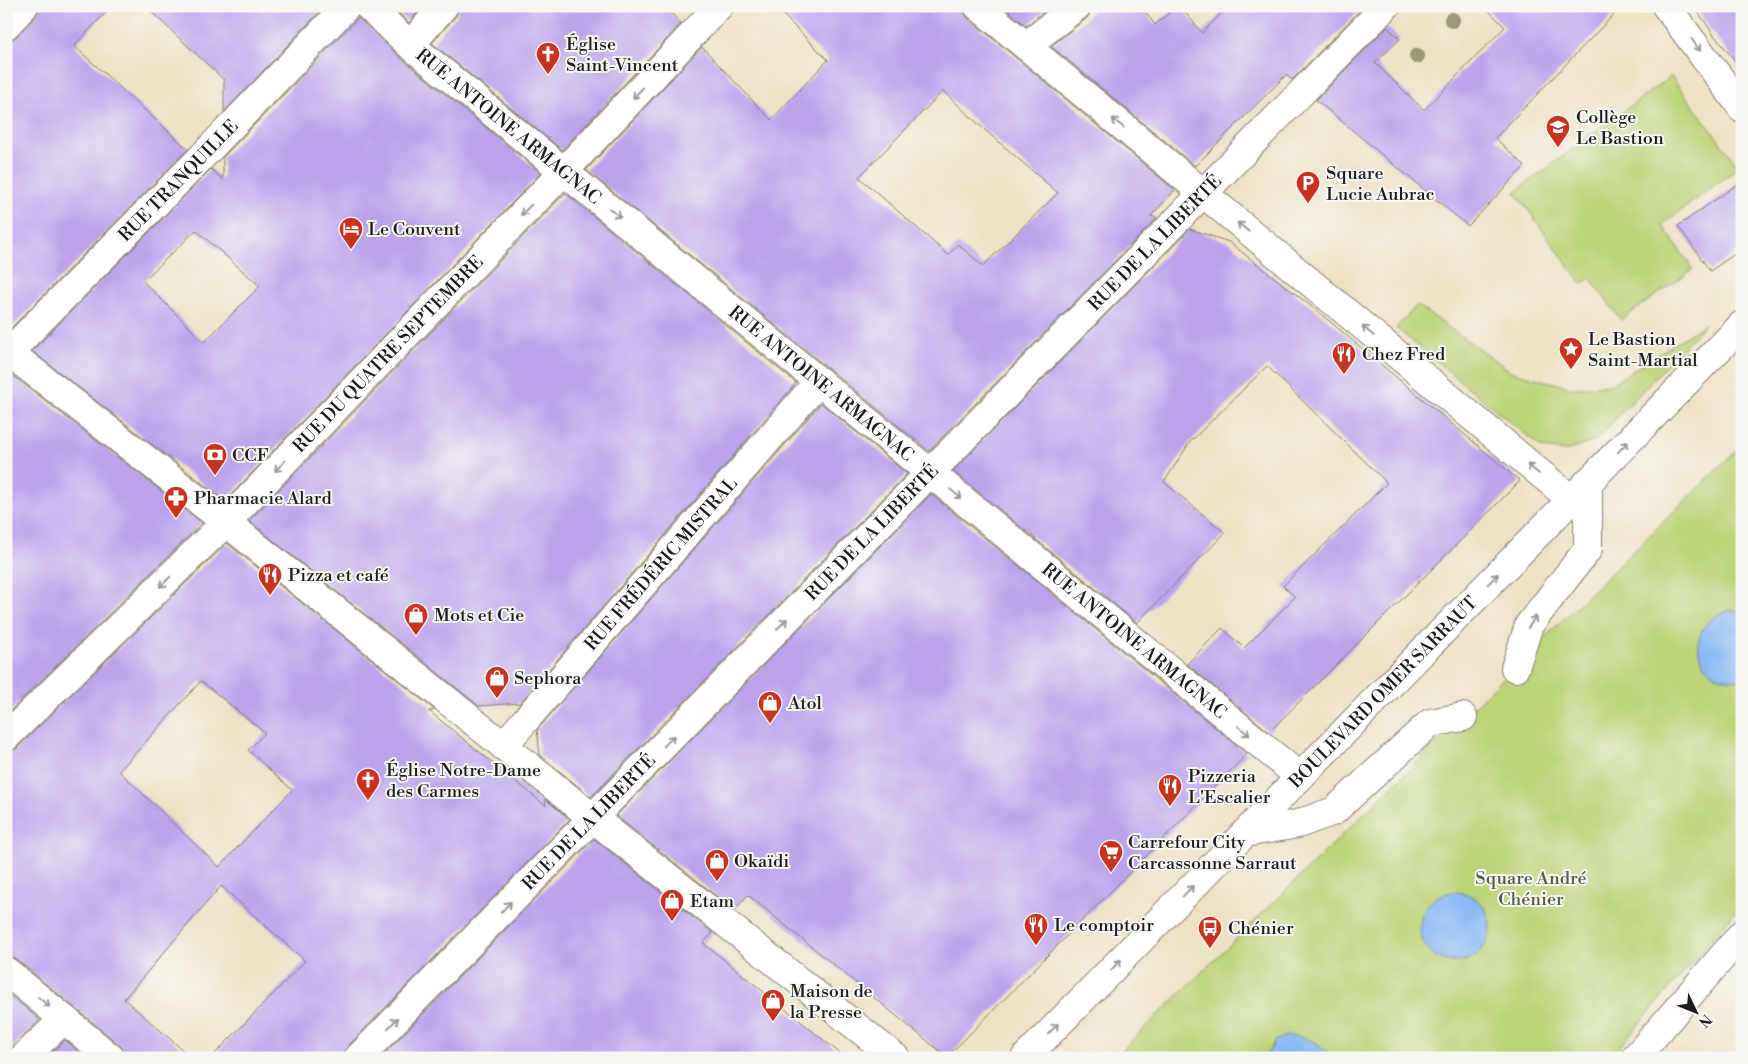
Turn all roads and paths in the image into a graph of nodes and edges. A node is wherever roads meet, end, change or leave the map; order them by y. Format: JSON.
{"nodes":[{"id":1,"x":24,"y":6,"type":"edge"},
{"id":2,"x":347,"y":6,"type":"edge"},
{"id":3,"x":368,"y":6,"type":"edge"},
{"id":4,"x":444,"y":6,"type":"edge"},
{"id":5,"x":719,"y":6,"type":"edge"},
{"id":6,"x":978,"y":6,"type":"edge"},
{"id":7,"x":1077,"y":6,"type":"edge"},
{"id":8,"x":1386,"y":6,"type":"edge"},
{"id":9,"x":1666,"y":6,"type":"edge"},
{"id":10,"x":6,"y":25,"type":"edge"},
{"id":11,"x":410,"y":45,"type":"junction"},
{"id":12,"x":1026,"y":46,"type":"junction"},
{"id":13,"x":1742,"y":108,"type":"edge"},
{"id":14,"x":564,"y":171,"type":"junction"},
{"id":15,"x":1203,"y":194,"type":"junction"},
{"id":16,"x":1742,"y":325,"type":"edge"},
{"id":17,"x":7,"y":351,"type":"edge"},
{"id":18,"x":818,"y":381,"type":"junction"},
{"id":19,"x":930,"y":473,"type":"junction"},
{"id":20,"x":1580,"y":490,"type":"junction"},
{"id":21,"x":226,"y":522,"type":"junction"},
{"id":22,"x":1515,"y":668,"type":"dead end"},
{"id":23,"x":1463,"y":717,"type":"dead end"},
{"id":24,"x":6,"y":737,"type":"edge"},
{"id":25,"x":503,"y":746,"type":"junction"},
{"id":26,"x":1300,"y":777,"type":"junction"},
{"id":27,"x":593,"y":818,"type":"junction"},
{"id":28,"x":1245,"y":833,"type":"junction"},
{"id":29,"x":1742,"y":934,"type":"edge"},
{"id":30,"x":6,"y":971,"type":"edge"},
{"id":31,"x":64,"y":1019,"type":"junction"},
{"id":32,"x":23,"y":1058,"type":"edge"},
{"id":33,"x":111,"y":1058,"type":"edge"},
{"id":34,"x":358,"y":1058,"type":"edge"},
{"id":35,"x":896,"y":1058,"type":"edge"},
{"id":36,"x":1025,"y":1058,"type":"edge"},
{"id":37,"x":1636,"y":1058,"type":"edge"}],
"edges":[{"from":1,"to":10,"type":"street"},
{"from":2,"to":17,"type":"street","name":"RUE TRANQUILLE"},
{"from":3,"to":11,"type":"street","name":"RUE ANTOINE ARMAGNAC"},
{"from":4,"to":11,"type":"street"},
{"from":5,"to":14,"type":"street","name":"RUE DU QUATRE SEPTEMBRE","one_way":true},
{"from":6,"to":12,"type":"street"},
{"from":7,"to":12,"type":"street"},
{"from":8,"to":15,"type":"street","name":"RUE DE LA LIBERTÉ"},
{"from":9,"to":13,"type":"street","one_way":true},
{"from":11,"to":14,"type":"street","name":"RUE ANTOINE ARMAGNAC"},
{"from":15,"to":12,"type":"street","one_way":true},
{"from":14,"to":18,"type":"street","name":"RUE ANTOINE ARMAGNAC","one_way":true},
{"from":14,"to":21,"type":"street","name":"RUE DU QUATRE SEPTEMBRE","one_way":true},
{"from":15,"to":19,"type":"street","name":"RUE DE LA LIBERTÉ"},
{"from":20,"to":15,"type":"street","one_way":true},
{"from":20,"to":16,"type":"street","name":"BOULEVARD OMER SARRAUT","one_way":true},
{"from":17,"to":21,"type":"street"},
{"from":18,"to":19,"type":"street","name":"RUE ANTOINE ARMAGNAC"},
{"from":18,"to":25,"type":"street","name":"RUE FRÉDÉRIC MISTRAL"},
{"from":19,"to":26,"type":"street","name":"RUE ANTOINE ARMAGNAC","one_way":true},
{"from":27,"to":19,"type":"street","name":"RUE DE LA LIBERTÉ","one_way":true},
{"from":22,"to":20,"type":"street","one_way":true},
{"from":26,"to":20,"type":"street","name":"BOULEVARD OMER SARRAUT","one_way":true},
{"from":21,"to":24,"type":"street","name":"RUE DU QUATRE SEPTEMBRE","one_way":true},
{"from":21,"to":25,"type":"street"},
{"from":23,"to":28,"type":"street"},
{"from":25,"to":27,"type":"street"},
{"from":26,"to":28,"type":"street","name":"BOULEVARD OMER SARRAUT"},
{"from":34,"to":27,"type":"street","name":"RUE DE LA LIBERTÉ","one_way":true},
{"from":27,"to":35,"type":"street"},
{"from":36,"to":28,"type":"street","name":"BOULEVARD OMER SARRAUT","one_way":true},
{"from":29,"to":37,"type":"street"},
{"from":30,"to":31,"type":"street","one_way":true},
{"from":31,"to":32,"type":"street"},
{"from":31,"to":33,"type":"street"}]}
